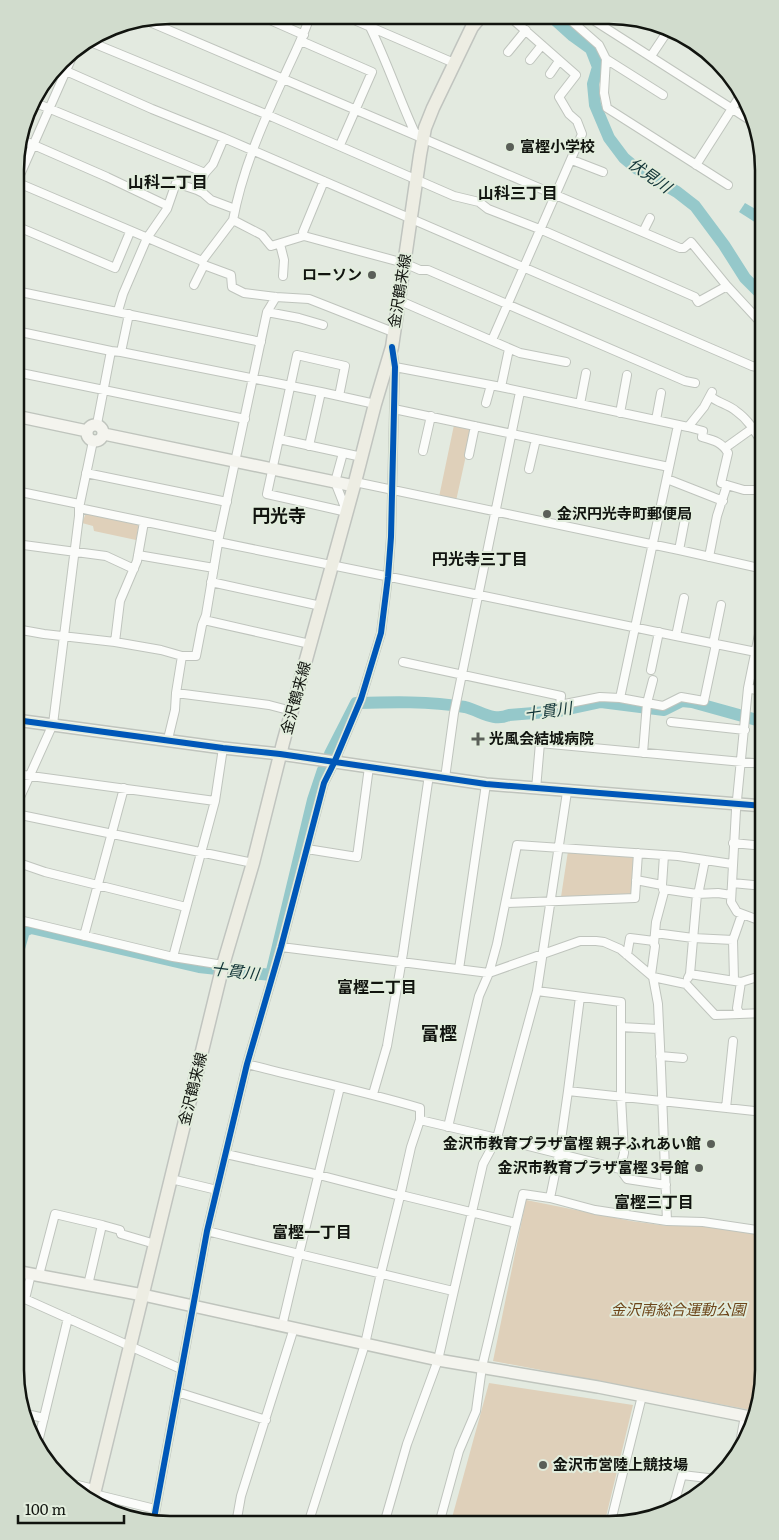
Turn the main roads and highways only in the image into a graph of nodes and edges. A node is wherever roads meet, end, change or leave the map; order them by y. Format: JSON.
{"nodes":[{"id":1,"x":474,"y":24,"type":"edge"},
{"id":2,"x":94,"y":1495,"type":"edge"}],
"edges":[{"from":1,"to":2,"type":"main road","name":"金沢鶴来線"}]}
